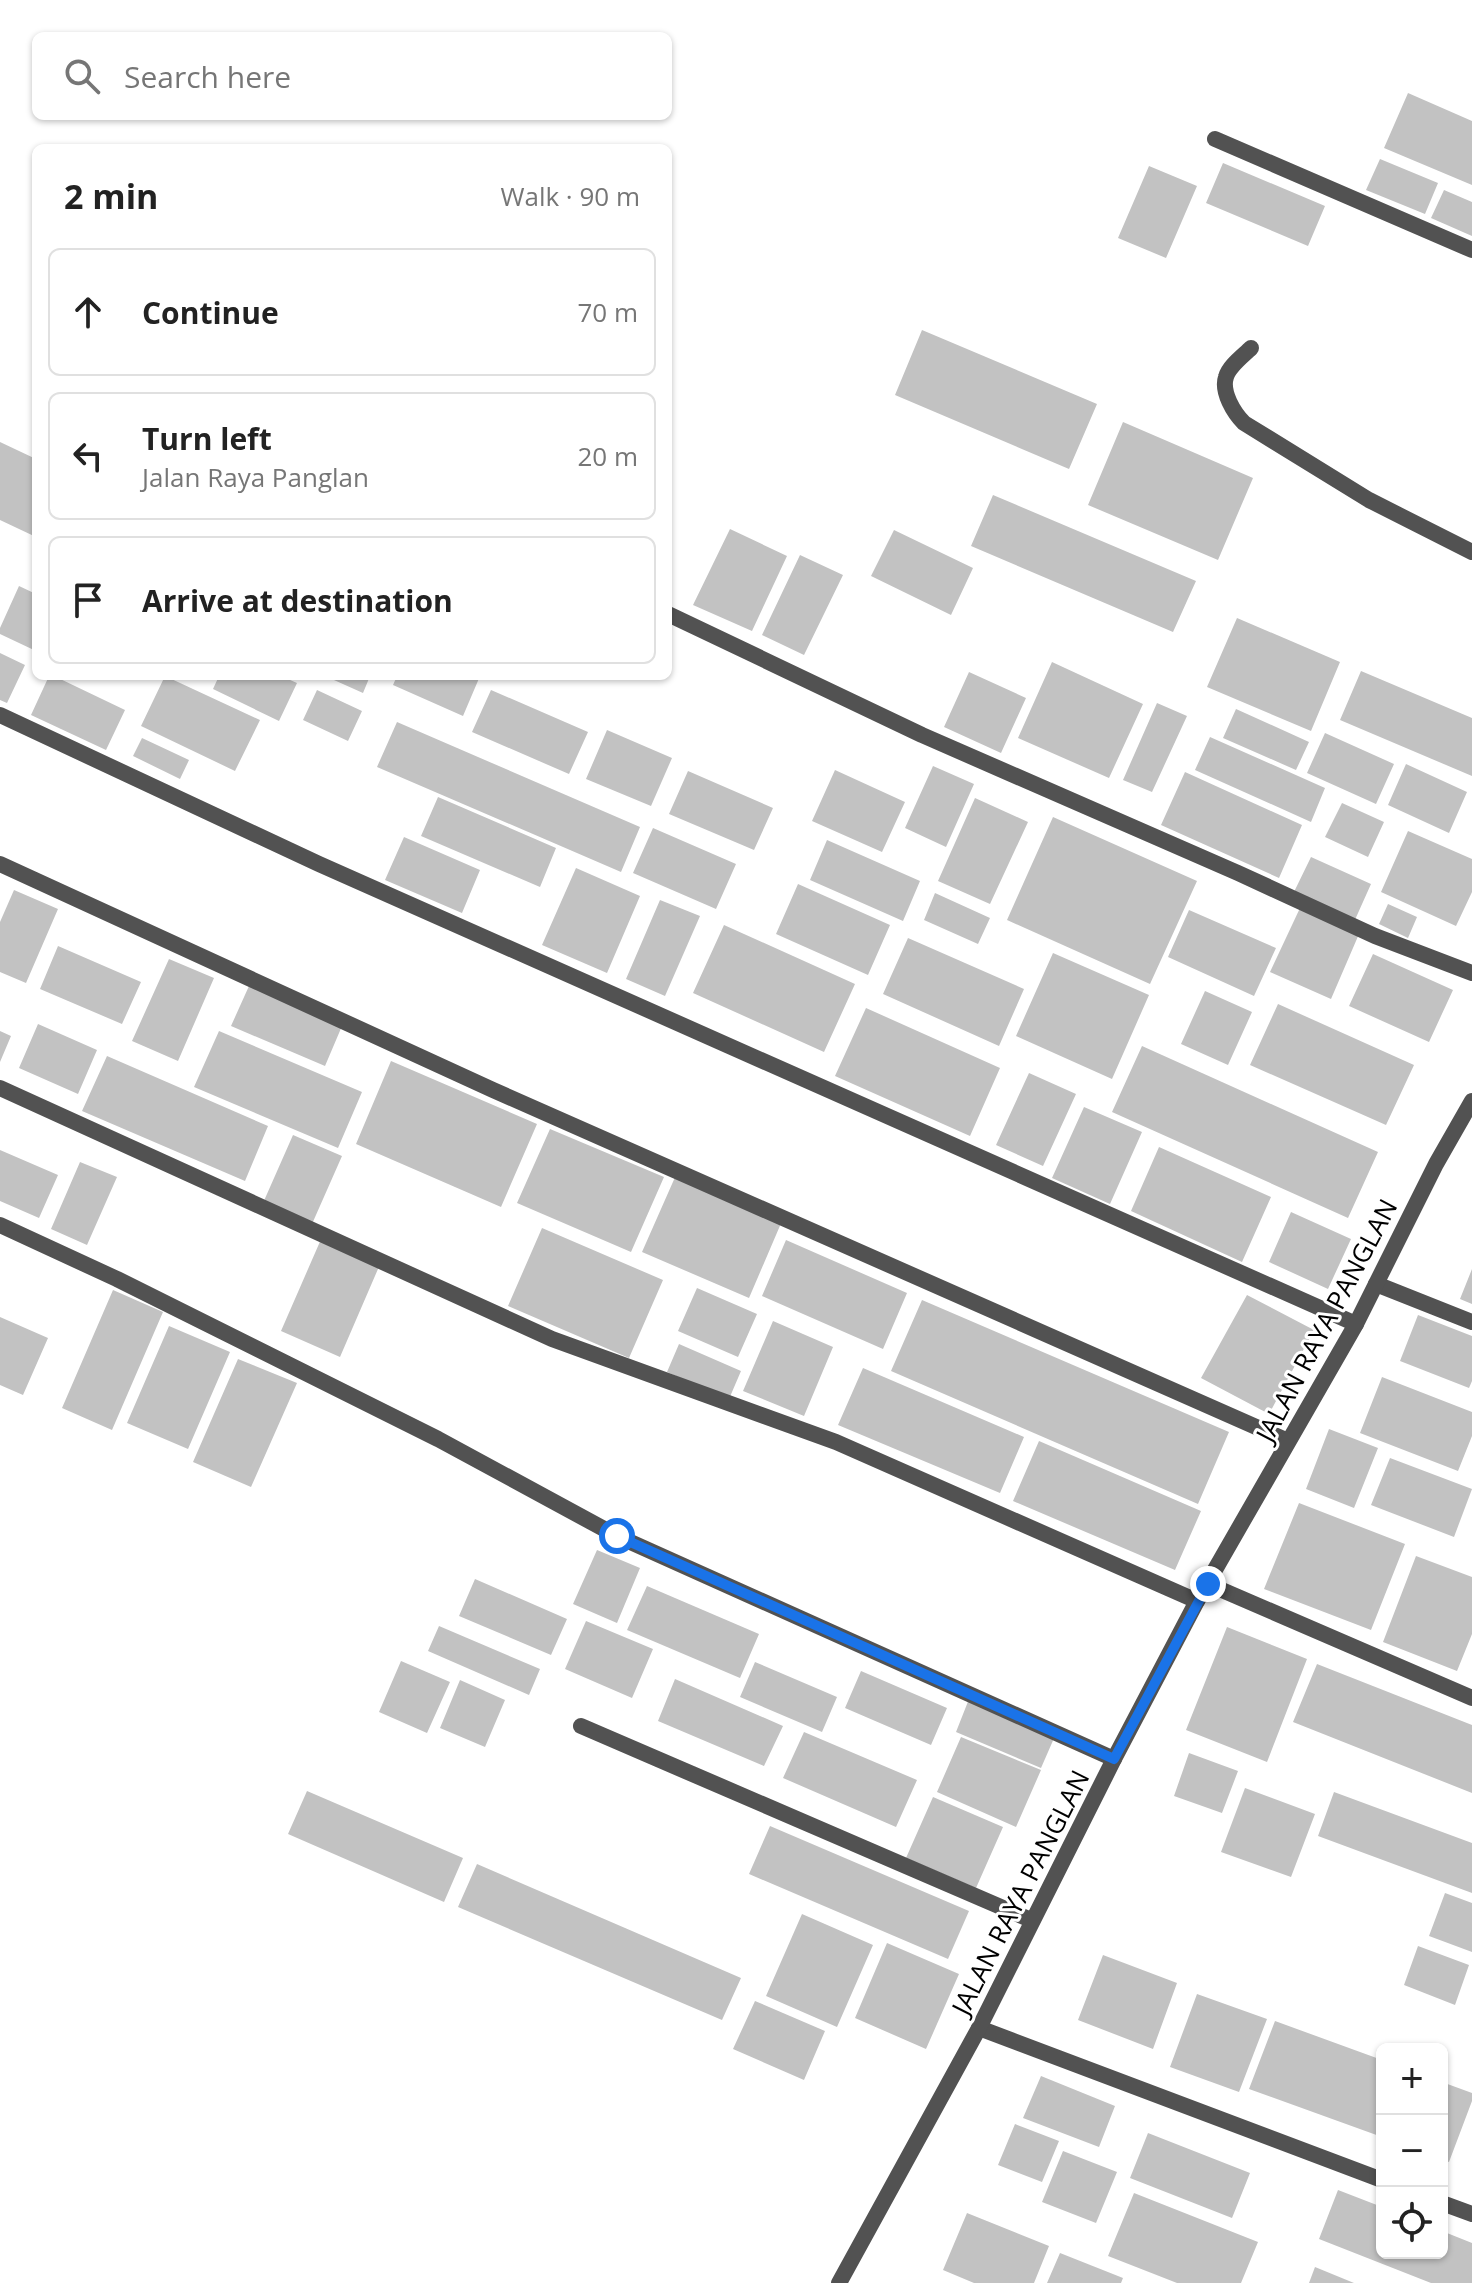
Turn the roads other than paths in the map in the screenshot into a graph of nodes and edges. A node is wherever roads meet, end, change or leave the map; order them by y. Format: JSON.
{"nodes":[{"id":1,"x":1215,"y":139,"type":"dead end"},
{"id":2,"x":1472,"y":250,"type":"edge"},
{"id":3,"x":1251,"y":348,"type":"dead end"},
{"id":4,"x":1472,"y":552,"type":"edge"},
{"id":5,"x":672,"y":616,"type":"edge"},
{"id":6,"x":0,"y":715,"type":"edge"},
{"id":7,"x":0,"y":864,"type":"edge"},
{"id":8,"x":1472,"y":973,"type":"edge"},
{"id":9,"x":0,"y":1088,"type":"edge"},
{"id":10,"x":1472,"y":1101,"type":"edge"},
{"id":11,"x":0,"y":1225,"type":"edge"},
{"id":12,"x":1376,"y":1284,"type":"junction"},
{"id":13,"x":1472,"y":1322,"type":"edge"},
{"id":14,"x":1356,"y":1324,"type":"junction"},
{"id":15,"x":1288,"y":1441,"type":"junction"},
{"id":16,"x":1208,"y":1584,"type":"junction"},
{"id":17,"x":1197,"y":1601,"type":"junction"},
{"id":18,"x":1472,"y":1698,"type":"edge"},
{"id":19,"x":581,"y":1726,"type":"dead end"},
{"id":20,"x":1114,"y":1759,"type":"junction"},
{"id":21,"x":1031,"y":1920,"type":"junction"},
{"id":22,"x":979,"y":2028,"type":"junction"},
{"id":23,"x":1376,"y":2178,"type":"edge"},
{"id":24,"x":1448,"y":2205,"type":"edge"},
{"id":25,"x":1472,"y":2214,"type":"edge"},
{"id":26,"x":841,"y":2282,"type":"edge"}],
"edges":[{"from":1,"to":2,"type":"street"},
{"from":3,"to":4,"type":"street"},
{"from":5,"to":8,"type":"street"},
{"from":6,"to":14,"type":"street"},
{"from":7,"to":15,"type":"street"},
{"from":9,"to":17,"type":"street"},
{"from":10,"to":12,"type":"street","name":"JALAN RAYA PANGLAN"},
{"from":11,"to":20,"type":"street"},
{"from":12,"to":13,"type":"street"},
{"from":12,"to":14,"type":"street","name":"JALAN RAYA PANGLAN"},
{"from":14,"to":15,"type":"street","name":"JALAN RAYA PANGLAN"},
{"from":15,"to":16,"type":"street","name":"JALAN RAYA PANGLAN"},
{"from":16,"to":17,"type":"street","name":"JALAN RAYA PANGLAN"},
{"from":16,"to":18,"type":"street"},
{"from":17,"to":20,"type":"street","name":"JALAN RAYA PANGLAN"},
{"from":19,"to":21,"type":"street"},
{"from":20,"to":21,"type":"street","name":"JALAN RAYA PANGLAN"},
{"from":21,"to":22,"type":"street","name":"JALAN RAYA PANGLAN"},
{"from":22,"to":23,"type":"street"},
{"from":22,"to":26,"type":"street","name":"JALAN RAYA PANGLAN"},
{"from":24,"to":25,"type":"street"}]}
